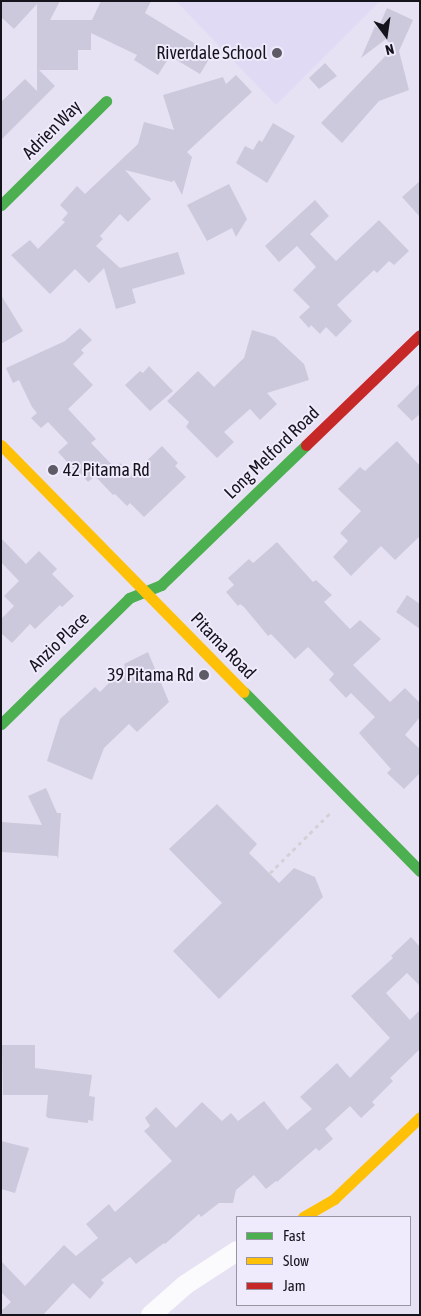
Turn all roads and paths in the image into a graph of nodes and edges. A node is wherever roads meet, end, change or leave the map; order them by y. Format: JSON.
{"nodes":[{"id":1,"x":106,"y":101,"type":"dead end"},
{"id":2,"x":1,"y":205,"type":"edge"},
{"id":3,"x":420,"y":335,"type":"edge"},
{"id":4,"x":1,"y":445,"type":"edge"},
{"id":5,"x":146,"y":592,"type":"junction"},
{"id":6,"x":1,"y":724,"type":"edge"},
{"id":7,"x":346,"y":797,"type":"junction"},
{"id":8,"x":420,"y":871,"type":"edge"},
{"id":9,"x":270,"y":873,"type":"dead end"},
{"id":10,"x":420,"y":1117,"type":"edge"},
{"id":11,"x":305,"y":1216,"type":"edge"},
{"id":12,"x":236,"y":1251,"type":"edge"},
{"id":13,"x":151,"y":1315,"type":"edge"}],
"edges":[{"from":1,"to":2,"type":"street","name":"Adrien Way"},
{"from":3,"to":5,"type":"street","name":"Long Melford Road"},
{"from":4,"to":5,"type":"street","name":"Pitama Road"},
{"from":5,"to":6,"type":"street","name":"Anzio Place"},
{"from":5,"to":7,"type":"street","name":"Pitama Road"},
{"from":7,"to":8,"type":"street","name":"Pitama Road"},
{"from":7,"to":9,"type":"path"},
{"from":10,"to":11,"type":"street"},
{"from":12,"to":13,"type":"street"}]}
